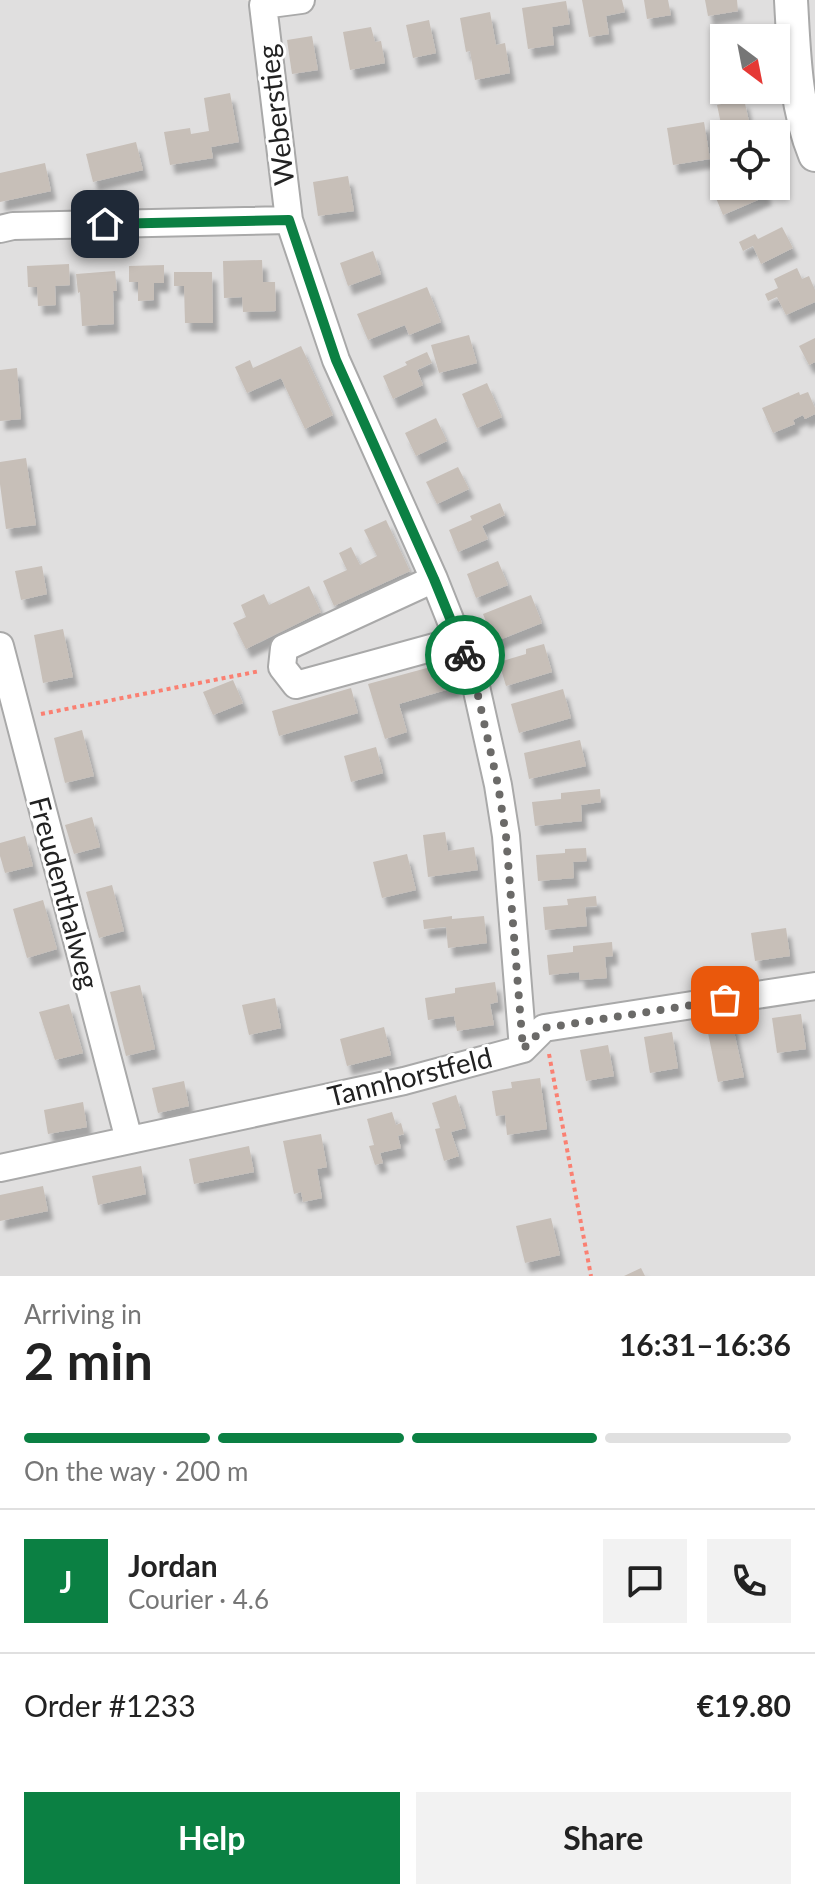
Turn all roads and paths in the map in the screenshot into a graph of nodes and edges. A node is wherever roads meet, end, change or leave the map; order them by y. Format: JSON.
{"nodes":[{"id":1,"x":301,"y":0,"type":"edge"},
{"id":2,"x":791,"y":0,"type":"edge"},
{"id":3,"x":815,"y":155,"type":"edge"},
{"id":4,"x":289,"y":220,"type":"junction"},
{"id":5,"x":0,"y":229,"type":"edge"},
{"id":6,"x":434,"y":579,"type":"junction"},
{"id":7,"x":460,"y":640,"type":"junction"},
{"id":8,"x":0,"y":646,"type":"edge"},
{"id":9,"x":282,"y":667,"type":"junction"},
{"id":10,"x":19,"y":719,"type":"junction"},
{"id":11,"x":815,"y":986,"type":"edge"},
{"id":12,"x":544,"y":1028,"type":"junction"},
{"id":13,"x":523,"y":1049,"type":"junction"},
{"id":14,"x":129,"y":1140,"type":"junction"},
{"id":15,"x":0,"y":1168,"type":"edge"},
{"id":16,"x":591,"y":1276,"type":"edge"}],
"edges":[{"from":1,"to":4,"type":"street","name":"Weberstieg"},
{"from":2,"to":3,"type":"street"},
{"from":4,"to":5,"type":"street"},
{"from":4,"to":6,"type":"street","name":"Weberstieg"},
{"from":6,"to":7,"type":"street","name":"Weberstieg"},
{"from":6,"to":9,"type":"street"},
{"from":7,"to":9,"type":"street"},
{"from":7,"to":13,"type":"street","name":"Weberstieg"},
{"from":8,"to":10,"type":"street","name":"Freudenthalweg"},
{"from":9,"to":10,"type":"path"},
{"from":10,"to":14,"type":"street","name":"Freudenthalweg"},
{"from":11,"to":12,"type":"street"},
{"from":12,"to":13,"type":"street","name":"Tannhorstfeld"},
{"from":12,"to":16,"type":"path"},
{"from":13,"to":14,"type":"street","name":"Tannhorstfeld"},
{"from":14,"to":15,"type":"street","name":"Tannhorstfeld"}]}
